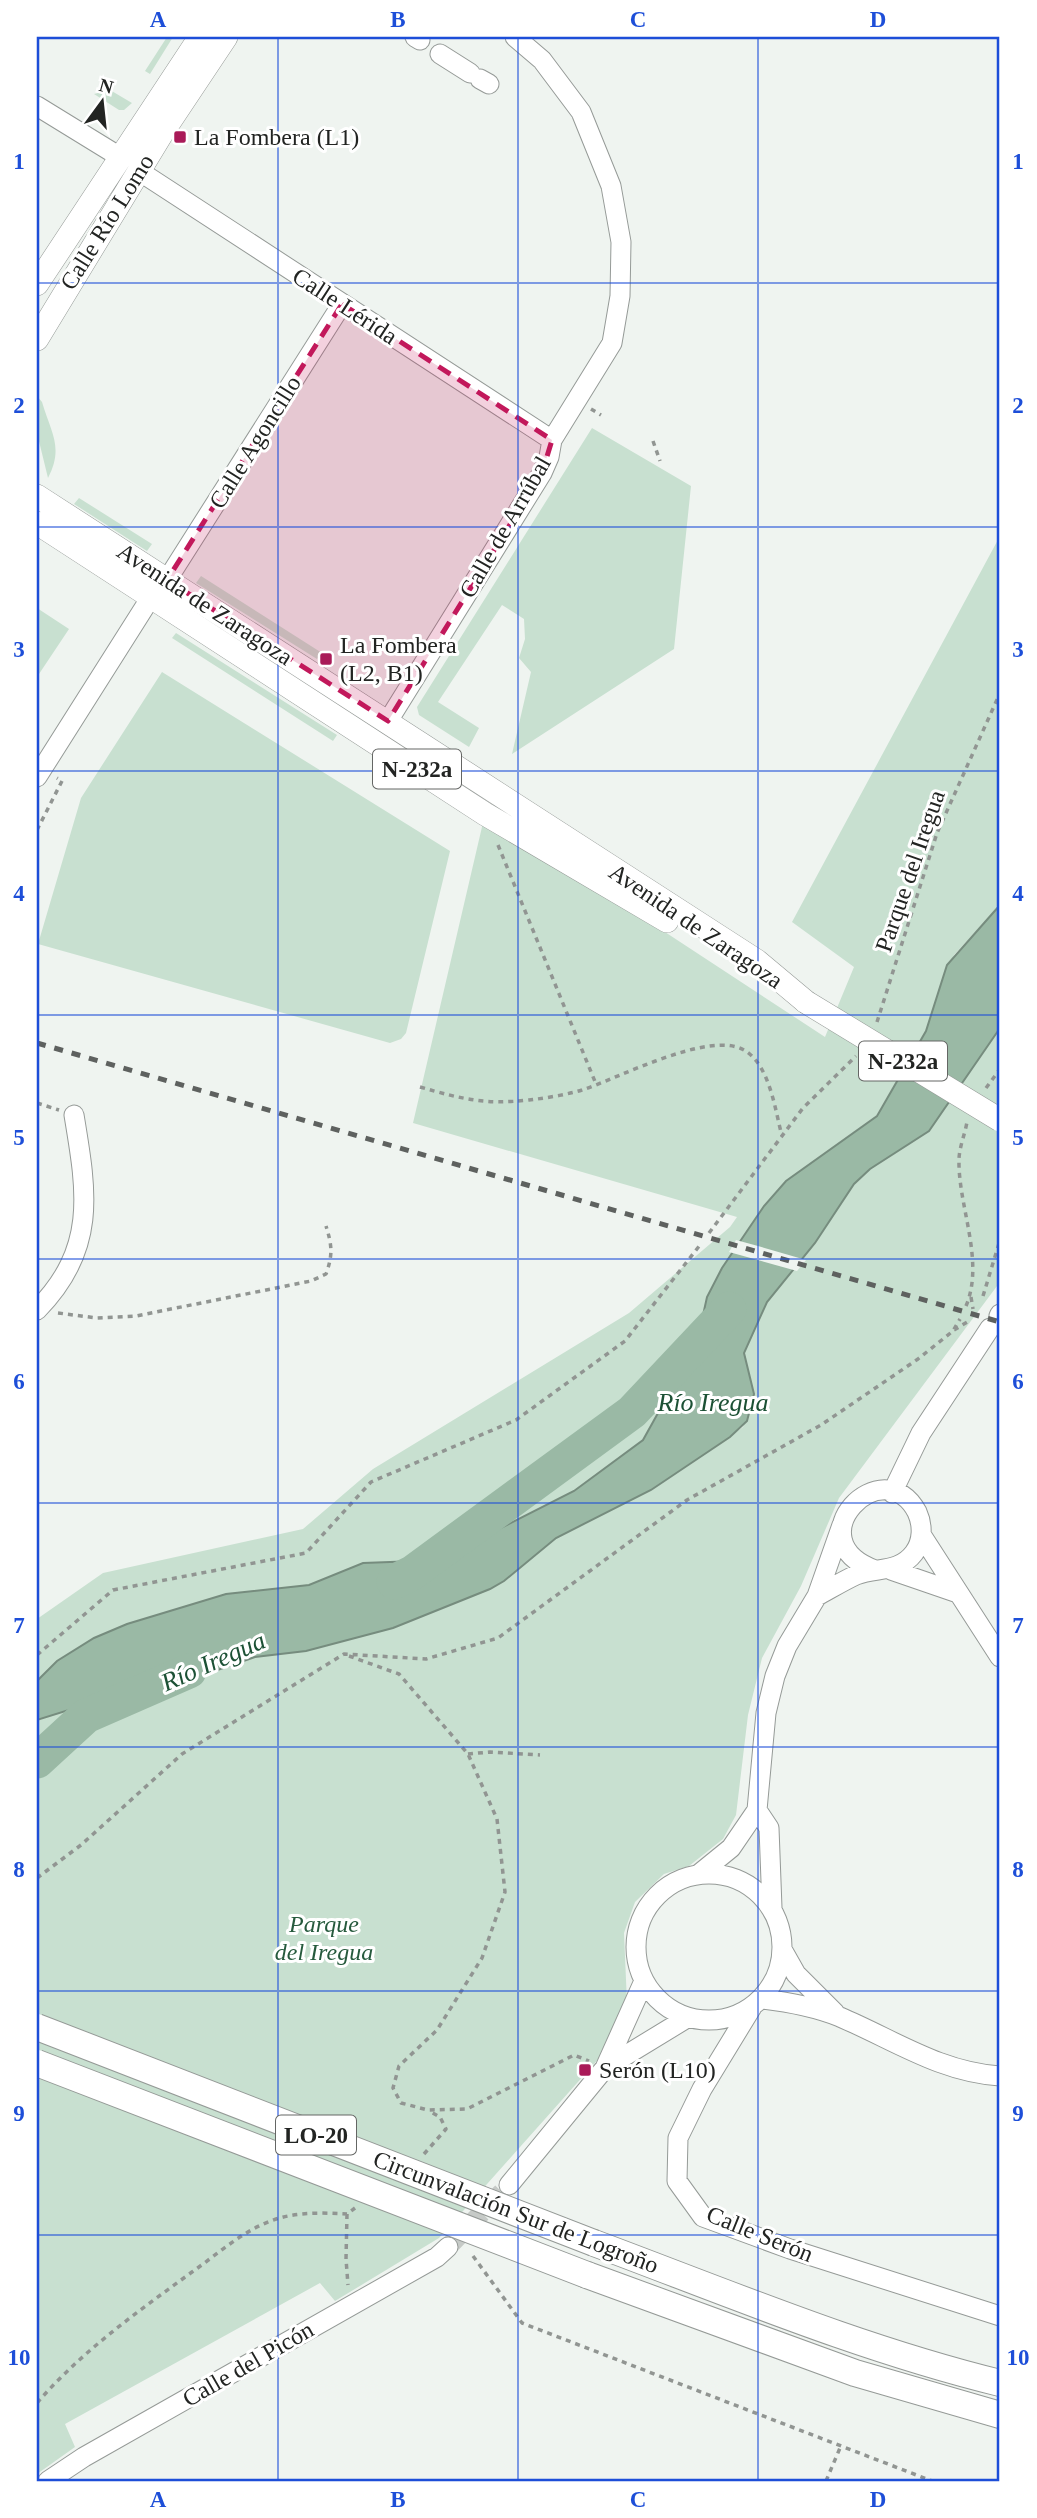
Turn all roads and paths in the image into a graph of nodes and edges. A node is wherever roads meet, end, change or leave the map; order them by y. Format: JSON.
{"nodes":[{"id":1,"x":200,"y":37,"type":"edge"},
{"id":2,"x":226,"y":37,"type":"edge"},
{"id":3,"x":514,"y":37,"type":"edge"},
{"id":4,"x":440,"y":54,"type":"dead end"},
{"id":5,"x":479,"y":79,"type":"dead end"},
{"id":6,"x":37,"y":106,"type":"edge"},
{"id":7,"x":155,"y":124,"type":"junction"},
{"id":8,"x":120,"y":157,"type":"junction"},
{"id":9,"x":139,"y":171,"type":"junction"},
{"id":10,"x":37,"y":284,"type":"edge"},
{"id":11,"x":342,"y":304,"type":"junction"},
{"id":12,"x":37,"y":339,"type":"edge"},
{"id":13,"x":552,"y":440,"type":"junction"},
{"id":14,"x":653,"y":441,"type":"dead end"},
{"id":15,"x":660,"y":461,"type":"dead end"},
{"id":16,"x":37,"y":496,"type":"edge"},
{"id":17,"x":37,"y":523,"type":"edge"},
{"id":18,"x":167,"y":580,"type":"junction"},
{"id":19,"x":151,"y":597,"type":"junction"},
{"id":20,"x":1000,"y":693,"type":"edge"},
{"id":21,"x":388,"y":721,"type":"junction"},
{"id":22,"x":40,"y":773,"type":"edge"},
{"id":23,"x":485,"y":814,"type":"junction"},
{"id":24,"x":37,"y":830,"type":"edge"},
{"id":25,"x":806,"y":1002,"type":"junction"},
{"id":26,"x":876,"y":1026,"type":"dead end"},
{"id":27,"x":860,"y":1052,"type":"dead end"},
{"id":28,"x":1000,"y":1069,"type":"edge"},
{"id":29,"x":596,"y":1085,"type":"junction"},
{"id":30,"x":420,"y":1087,"type":"dead end"},
{"id":31,"x":985,"y":1090,"type":"dead end"},
{"id":32,"x":74,"y":1115,"type":"dead end"},
{"id":33,"x":968,"y":1117,"type":"dead end"},
{"id":34,"x":1000,"y":1120,"type":"edge"},
{"id":35,"x":782,"y":1136,"type":"junction"},
{"id":36,"x":326,"y":1226,"type":"dead end"},
{"id":37,"x":709,"y":1233,"type":"dead end"},
{"id":38,"x":1000,"y":1240,"type":"edge"},
{"id":39,"x":700,"y":1245,"type":"dead end"},
{"id":40,"x":971,"y":1294,"type":"junction"},
{"id":41,"x":983,"y":1296,"type":"dead end"},
{"id":42,"x":966,"y":1306,"type":"dead end"},
{"id":43,"x":38,"y":1309,"type":"edge"},
{"id":44,"x":973,"y":1309,"type":"dead end"},
{"id":45,"x":960,"y":1319,"type":"dead end"},
{"id":46,"x":996,"y":1319,"type":"edge"},
{"id":47,"x":968,"y":1321,"type":"dead end"},
{"id":48,"x":953,"y":1331,"type":"junction"},
{"id":49,"x":892,"y":1493,"type":"junction"},
{"id":50,"x":842,"y":1525,"type":"junction"},
{"id":51,"x":922,"y":1536,"type":"junction"},
{"id":52,"x":883,"y":1570,"type":"junction"},
{"id":53,"x":955,"y":1592,"type":"junction"},
{"id":54,"x":817,"y":1596,"type":"junction"},
{"id":55,"x":344,"y":1654,"type":"junction"},
{"id":56,"x":37,"y":1655,"type":"edge"},
{"id":57,"x":1000,"y":1657,"type":"edge"},
{"id":58,"x":468,"y":1754,"type":"junction"},
{"id":59,"x":540,"y":1755,"type":"dead end"},
{"id":60,"x":757,"y":1810,"type":"junction"},
{"id":61,"x":699,"y":1874,"type":"junction"},
{"id":62,"x":37,"y":1878,"type":"edge"},
{"id":63,"x":772,"y":1908,"type":"junction"},
{"id":64,"x":783,"y":1951,"type":"junction"},
{"id":65,"x":643,"y":1981,"type":"junction"},
{"id":66,"x":757,"y":2003,"type":"junction"},
{"id":67,"x":838,"y":2017,"type":"junction"},
{"id":68,"x":687,"y":2018,"type":"junction"},
{"id":69,"x":37,"y":2027,"type":"edge"},
{"id":70,"x":37,"y":2063,"type":"edge"},
{"id":71,"x":605,"y":2068,"type":"junction"},
{"id":72,"x":1000,"y":2076,"type":"edge"},
{"id":73,"x":428,"y":2110,"type":"junction"},
{"id":74,"x":419,"y":2158,"type":"dead end"},
{"id":75,"x":509,"y":2185,"type":"tunnel mouth"},
{"id":76,"x":358,"y":2206,"type":"dead end"},
{"id":77,"x":347,"y":2214,"type":"junction"},
{"id":78,"x":448,"y":2247,"type":"tunnel mouth"},
{"id":79,"x":471,"y":2254,"type":"dead end"},
{"id":80,"x":351,"y":2306,"type":"junction"},
{"id":81,"x":1000,"y":2316,"type":"edge"},
{"id":82,"x":1000,"y":2383,"type":"edge"},
{"id":83,"x":37,"y":2403,"type":"edge"},
{"id":84,"x":1000,"y":2415,"type":"edge"},
{"id":85,"x":840,"y":2448,"type":"junction"},
{"id":86,"x":50,"y":2481,"type":"edge"},
{"id":87,"x":826,"y":2481,"type":"edge"},
{"id":88,"x":932,"y":2481,"type":"edge"}],
"edges":[{"from":1,"to":7,"type":"main road","name":"Calle Río Lomo"},
{"from":2,"to":7,"type":"main road","name":"Calle Río Lomo"},
{"from":3,"to":13,"type":"street","name":"Calle de Arrúbal"},
{"from":4,"to":5,"type":"street"},
{"from":6,"to":8,"type":"street"},
{"from":7,"to":8,"type":"main road","name":"Calle Río Lomo"},
{"from":7,"to":9,"type":"main road","name":"Calle Río Lomo"},
{"from":8,"to":10,"type":"main road","name":"Calle Río Lomo"},
{"from":9,"to":11,"type":"street","name":"Calle Lérida"},
{"from":9,"to":12,"type":"main road","name":"Calle Río Lomo"},
{"from":11,"to":13,"type":"street","name":"Calle Lérida"},
{"from":11,"to":18,"type":"street","name":"Calle Agoncillo"},
{"from":13,"to":21,"type":"street","name":"Calle de Arrúbal"},
{"from":14,"to":15,"type":"path"},
{"from":16,"to":18,"type":"main road","name":"Avenida de Zaragoza","number":"N-232a"},
{"from":17,"to":19,"type":"main road","name":"Avenida de Zaragoza","number":"N-232a"},
{"from":18,"to":21,"type":"main road","name":"Avenida de Zaragoza","number":"N-232a"},
{"from":19,"to":22,"type":"street"},
{"from":19,"to":23,"type":"main road","name":"Avenida de Zaragoza","number":"N-232a"},
{"from":20,"to":26,"type":"path","name":"Parque del Iregua"},
{"from":21,"to":25,"type":"main road","name":"Avenida de Zaragoza","number":"N-232a"},
{"from":22,"to":24,"type":"path"},
{"from":23,"to":25,"type":"main road","name":"Avenida de Zaragoza","number":"N-232a"},
{"from":23,"to":29,"type":"path"},
{"from":25,"to":34,"type":"main road","number":"N-232a","bridge":true},
{"from":27,"to":35,"type":"path"},
{"from":28,"to":31,"type":"path"},
{"from":29,"to":30,"type":"path"},
{"from":29,"to":35,"type":"path"},
{"from":32,"to":43,"type":"street"},
{"from":33,"to":40,"type":"path"},
{"from":35,"to":37,"type":"path"},
{"from":36,"to":43,"type":"path"},
{"from":38,"to":41,"type":"path"},
{"from":39,"to":56,"type":"path"},
{"from":40,"to":42,"type":"path"},
{"from":40,"to":44,"type":"path"},
{"from":45,"to":48,"type":"path"},
{"from":46,"to":49,"type":"street"},
{"from":47,"to":48,"type":"path"},
{"from":48,"to":55,"type":"path"},
{"from":49,"to":50,"type":"street"},
{"from":49,"to":51,"type":"street"},
{"from":50,"to":52,"type":"street"},
{"from":50,"to":54,"type":"street"},
{"from":51,"to":52,"type":"street"},
{"from":51,"to":53,"type":"street"},
{"from":52,"to":53,"type":"street"},
{"from":52,"to":54,"type":"street"},
{"from":53,"to":57,"type":"street"},
{"from":54,"to":60,"type":"street"},
{"from":55,"to":58,"type":"path"},
{"from":55,"to":62,"type":"path"},
{"from":58,"to":59,"type":"path"},
{"from":58,"to":73,"type":"path"},
{"from":60,"to":61,"type":"street"},
{"from":60,"to":63,"type":"street"},
{"from":61,"to":63,"type":"street"},
{"from":61,"to":65,"type":"street"},
{"from":63,"to":64,"type":"street"},
{"from":64,"to":66,"type":"street"},
{"from":64,"to":67,"type":"street"},
{"from":65,"to":68,"type":"street"},
{"from":65,"to":71,"type":"street"},
{"from":66,"to":67,"type":"street"},
{"from":66,"to":68,"type":"street"},
{"from":66,"to":81,"type":"street","name":"Calle Serón"},
{"from":67,"to":72,"type":"street"},
{"from":68,"to":71,"type":"street"},
{"from":69,"to":82,"type":"highway","name":"Circunvalación Sur de Logroño","number":"LO-20","bridge":true},
{"from":70,"to":84,"type":"highway","name":"Circunvalación Sur de Logroño","number":"LO-20","bridge":true},
{"from":71,"to":73,"type":"path"},
{"from":71,"to":75,"type":"street"},
{"from":73,"to":74,"type":"path"},
{"from":76,"to":77,"type":"path"},
{"from":77,"to":80,"type":"path"},
{"from":77,"to":83,"type":"path"},
{"from":78,"to":80,"type":"street","name":"Calle del Picón"},
{"from":79,"to":85,"type":"path"},
{"from":80,"to":86,"type":"street","name":"Calle del Picón"},
{"from":85,"to":87,"type":"path"},
{"from":85,"to":88,"type":"path"}]}
